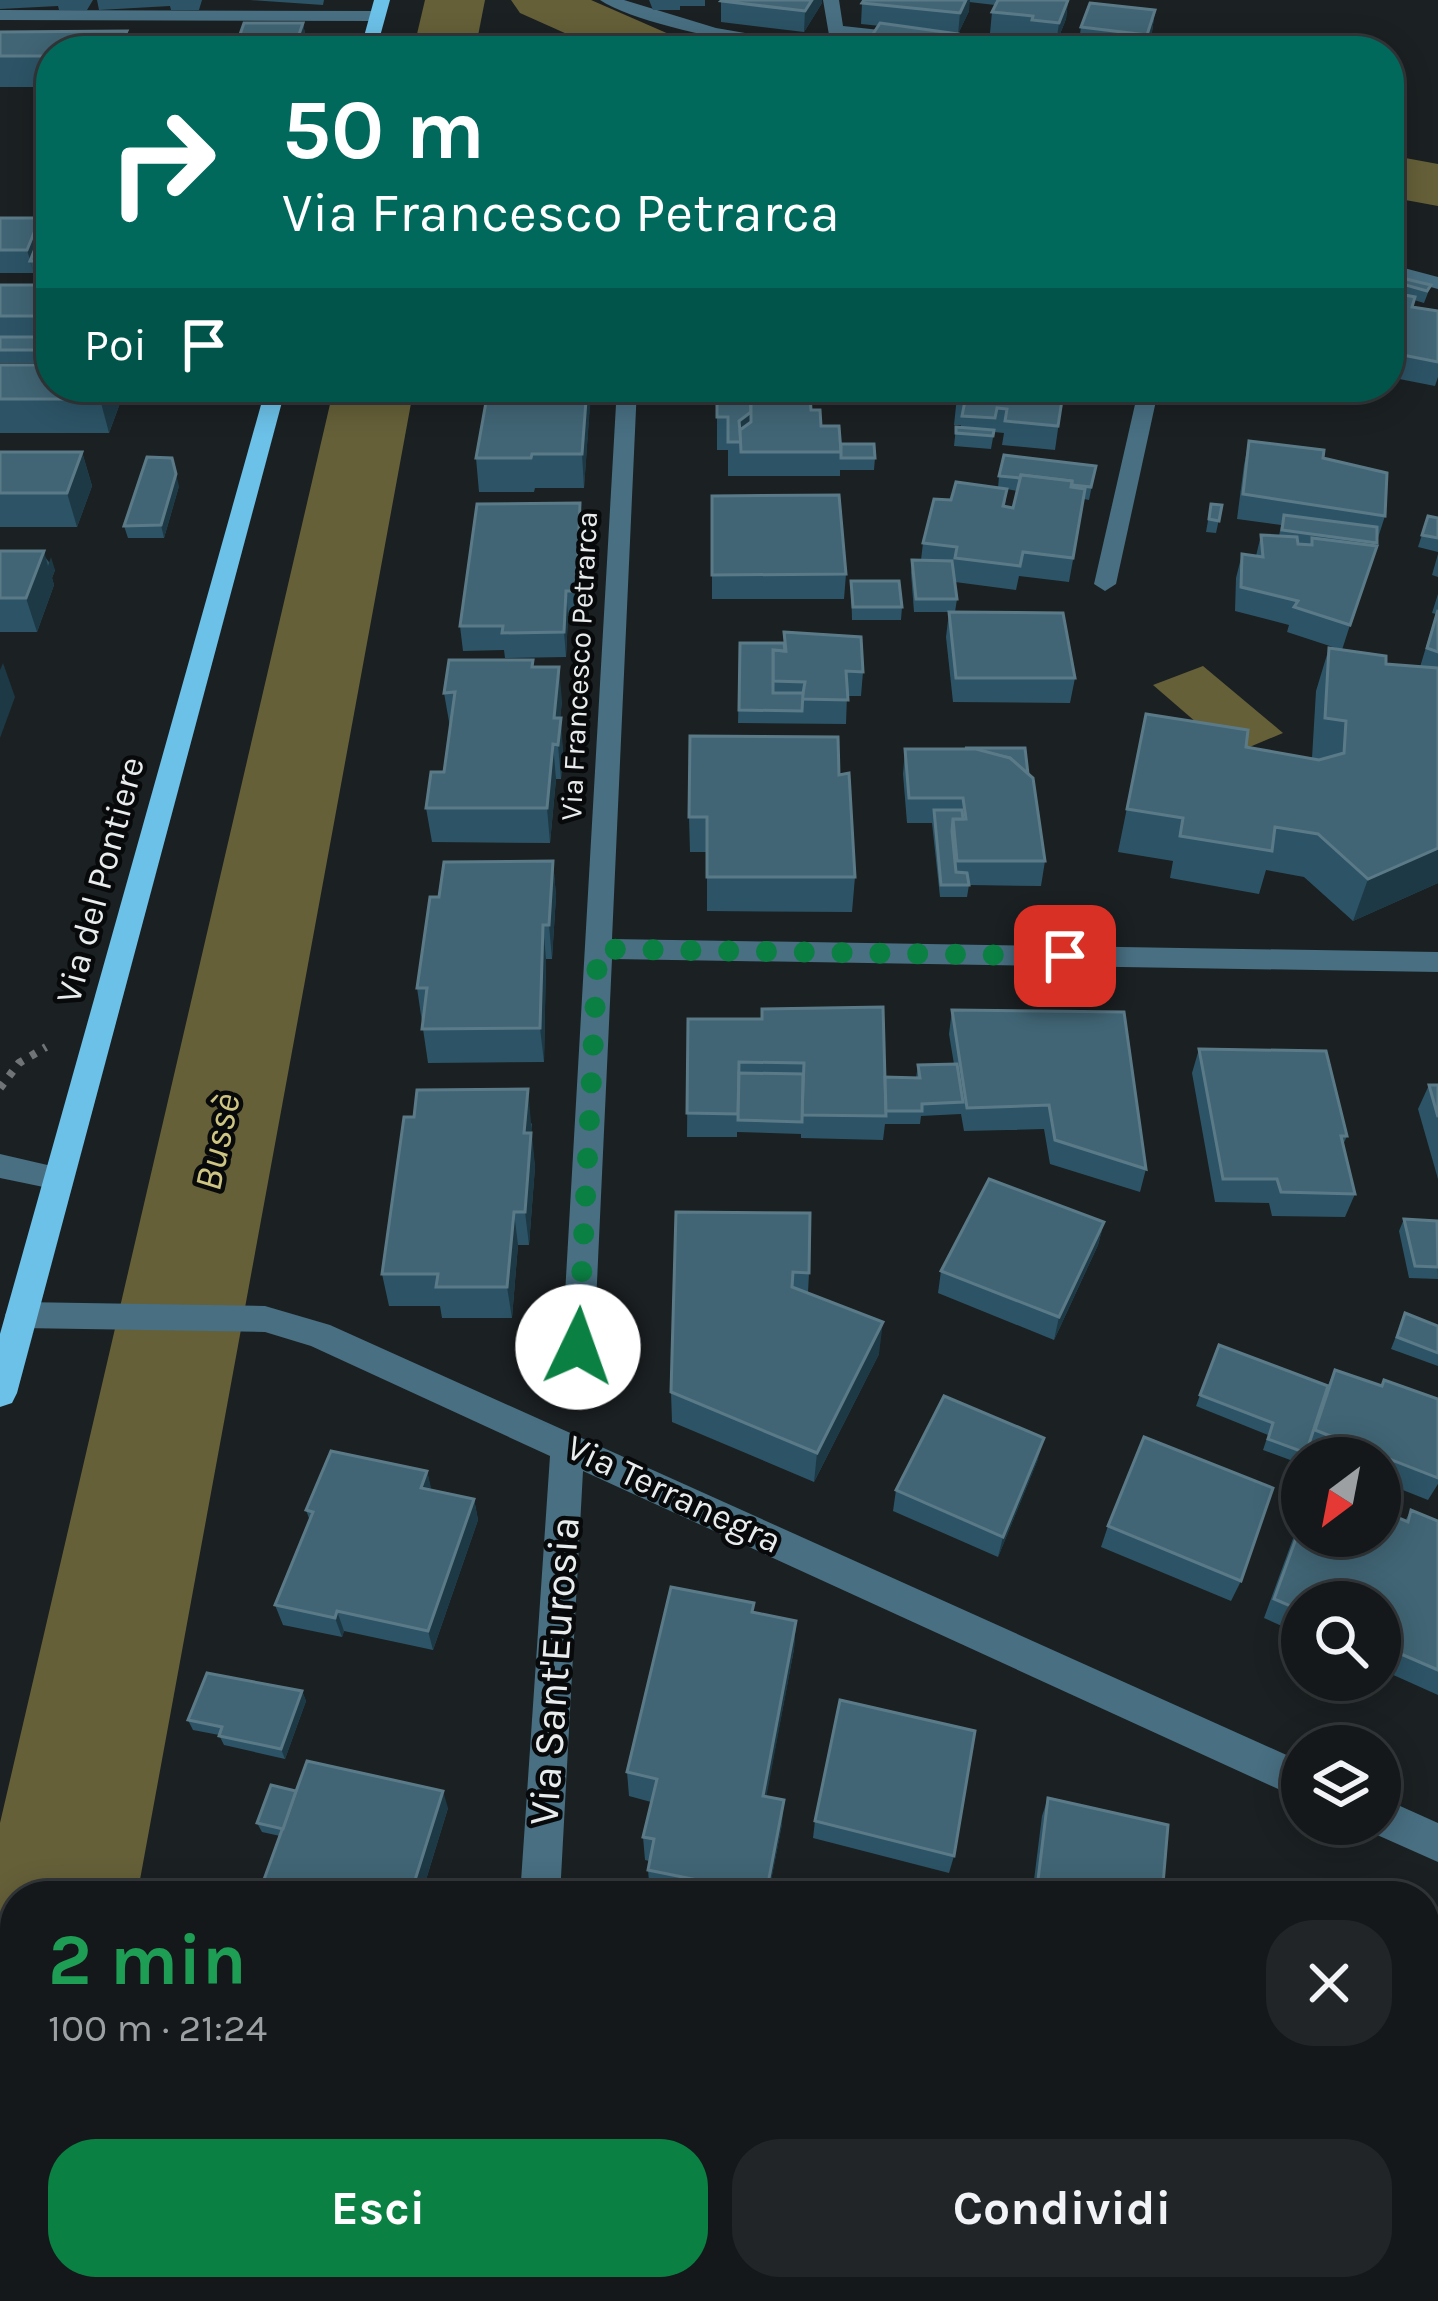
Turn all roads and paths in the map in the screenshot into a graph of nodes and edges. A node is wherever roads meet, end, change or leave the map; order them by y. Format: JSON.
{"nodes":[{"id":1,"x":608,"y":0,"type":"edge"},
{"id":2,"x":831,"y":0,"type":"edge"},
{"id":3,"x":380,"y":8,"type":"edge"},
{"id":4,"x":0,"y":15,"type":"edge"},
{"id":5,"x":836,"y":30,"type":"junction"},
{"id":6,"x":737,"y":36,"type":"edge"},
{"id":7,"x":837,"y":36,"type":"edge"},
{"id":8,"x":891,"y":36,"type":"edge"},
{"id":9,"x":1404,"y":274,"type":"edge"},
{"id":10,"x":1438,"y":283,"type":"edge"},
{"id":11,"x":272,"y":402,"type":"edge"},
{"id":12,"x":626,"y":402,"type":"edge"},
{"id":13,"x":1146,"y":402,"type":"edge"},
{"id":14,"x":1105,"y":584,"type":"dead end"},
{"id":15,"x":598,"y":949,"type":"junction"},
{"id":16,"x":1438,"y":962,"type":"edge"},
{"id":17,"x":5,"y":1076,"type":"dead end"},
{"id":18,"x":0,"y":1088,"type":"edge"},
{"id":19,"x":0,"y":1166,"type":"edge"},
{"id":20,"x":58,"y":1178,"type":"junction"},
{"id":21,"x":21,"y":1316,"type":"junction"},
{"id":22,"x":578,"y":1347,"type":"dead end"},
{"id":23,"x":0,"y":1393,"type":"edge"},
{"id":24,"x":568,"y":1445,"type":"junction"},
{"id":25,"x":1281,"y":1770,"type":"edge"},
{"id":26,"x":1401,"y":1826,"type":"edge"},
{"id":27,"x":1438,"y":1843,"type":"edge"},
{"id":28,"x":541,"y":1881,"type":"edge"}],
"edges":[{"from":1,"to":6,"type":"street"},
{"from":2,"to":5,"type":"street"},
{"from":3,"to":4,"type":"street"},
{"from":5,"to":7,"type":"street"},
{"from":5,"to":8,"type":"street"},
{"from":9,"to":10,"type":"street"},
{"from":11,"to":20,"type":"main road","name":"Via del Pontiere"},
{"from":12,"to":15,"type":"street","name":"Via Francesco Petrarca"},
{"from":13,"to":14,"type":"street"},
{"from":15,"to":16,"type":"street"},
{"from":15,"to":22,"type":"street","name":"Via Francesco Petrarca"},
{"from":17,"to":18,"type":"path"},
{"from":19,"to":20,"type":"street"},
{"from":20,"to":21,"type":"main road","name":"Via del Pontiere"},
{"from":21,"to":23,"type":"main road","name":"Via del Pontiere"},
{"from":21,"to":24,"type":"street","name":"Via Terranegra"},
{"from":24,"to":25,"type":"street","name":"Via Terranegra"},
{"from":24,"to":28,"type":"street","name":"Via Sant'Eurosia"},
{"from":26,"to":27,"type":"street"}]}
